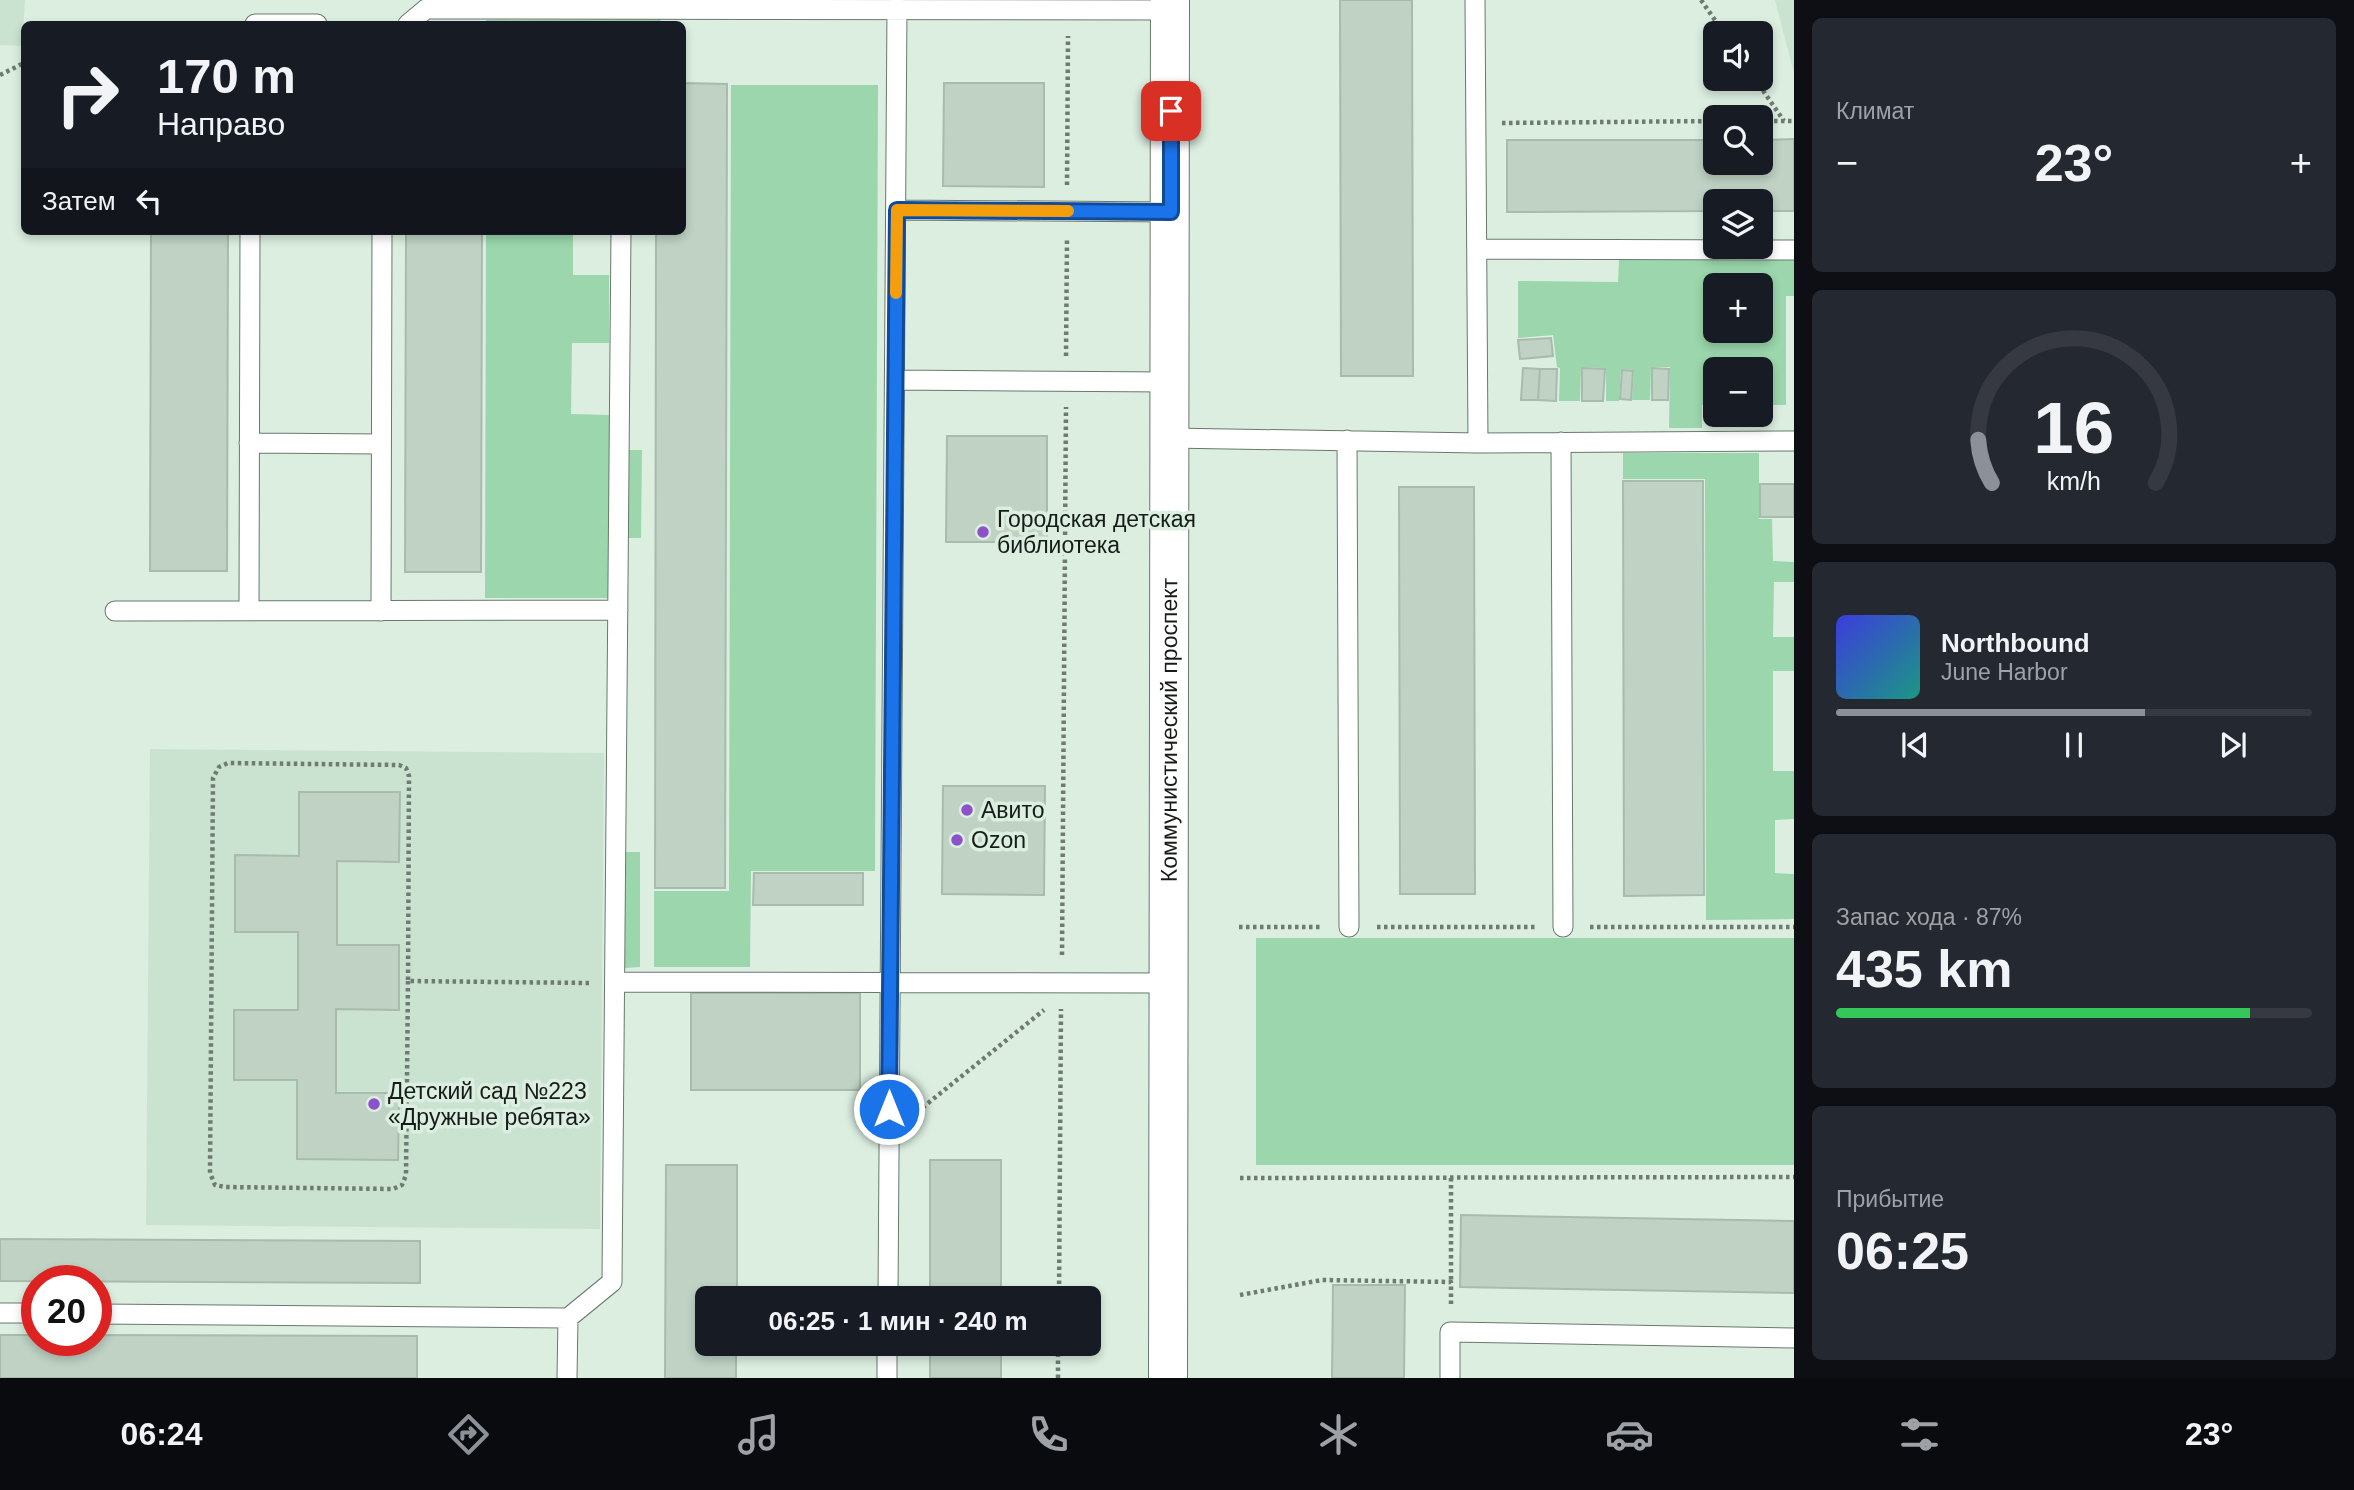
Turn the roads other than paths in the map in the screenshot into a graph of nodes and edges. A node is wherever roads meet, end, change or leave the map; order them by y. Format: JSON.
{"nodes":[{"id":1,"x":1475,"y":0,"type":"edge"},
{"id":2,"x":1170,"y":5,"type":"edge"},
{"id":3,"x":897,"y":8,"type":"junction"},
{"id":4,"x":685,"y":9,"type":"junction"},
{"id":5,"x":412,"y":21,"type":"edge"},
{"id":6,"x":674,"y":21,"type":"edge"},
{"id":7,"x":897,"y":210,"type":"junction"},
{"id":8,"x":1171,"y":212,"type":"junction"},
{"id":9,"x":250,"y":235,"type":"edge"},
{"id":10,"x":382,"y":235,"type":"edge"},
{"id":11,"x":621,"y":235,"type":"edge"},
{"id":12,"x":1476,"y":249,"type":"junction"},
{"id":13,"x":1794,"y":250,"type":"edge"},
{"id":14,"x":895,"y":380,"type":"junction"},
{"id":15,"x":1170,"y":382,"type":"junction"},
{"id":16,"x":1170,"y":439,"type":"junction"},
{"id":17,"x":1347,"y":440,"type":"junction"},
{"id":18,"x":1794,"y":441,"type":"edge"},
{"id":19,"x":1561,"y":442,"type":"junction"},
{"id":20,"x":249,"y":443,"type":"junction"},
{"id":21,"x":382,"y":443,"type":"junction"},
{"id":22,"x":1478,"y":443,"type":"junction"},
{"id":23,"x":618,"y":610,"type":"junction"},
{"id":24,"x":115,"y":611,"type":"dead end"},
{"id":25,"x":249,"y":611,"type":"junction"},
{"id":26,"x":381,"y":611,"type":"junction"},
{"id":27,"x":1349,"y":927,"type":"dead end"},
{"id":28,"x":1563,"y":927,"type":"dead end"},
{"id":29,"x":615,"y":982,"type":"junction"},
{"id":30,"x":890,"y":982,"type":"junction"},
{"id":31,"x":1169,"y":983,"type":"junction"},
{"id":32,"x":888,"y":1286,"type":"edge"},
{"id":33,"x":0,"y":1313,"type":"edge"},
{"id":34,"x":21,"y":1313,"type":"edge"},
{"id":35,"x":112,"y":1314,"type":"edge"},
{"id":36,"x":568,"y":1318,"type":"junction"},
{"id":37,"x":1794,"y":1338,"type":"edge"},
{"id":38,"x":887,"y":1356,"type":"edge"},
{"id":39,"x":567,"y":1378,"type":"edge"},
{"id":40,"x":887,"y":1378,"type":"edge"},
{"id":41,"x":1168,"y":1378,"type":"edge"},
{"id":42,"x":1450,"y":1378,"type":"edge"}],
"edges":[{"from":1,"to":12,"type":"lane"},
{"from":2,"to":3,"type":"lane"},
{"from":2,"to":8,"type":"main road","name":"Коммунистический проспект"},
{"from":3,"to":4,"type":"lane"},
{"from":3,"to":7,"type":"lane"},
{"from":4,"to":5,"type":"lane"},
{"from":4,"to":6,"type":"lane"},
{"from":7,"to":8,"type":"lane"},
{"from":7,"to":14,"type":"lane"},
{"from":8,"to":15,"type":"main road","name":"Коммунистический проспект"},
{"from":9,"to":20,"type":"lane"},
{"from":10,"to":21,"type":"lane"},
{"from":11,"to":23,"type":"lane"},
{"from":12,"to":13,"type":"lane"},
{"from":12,"to":22,"type":"lane"},
{"from":14,"to":15,"type":"lane"},
{"from":14,"to":30,"type":"lane"},
{"from":15,"to":16,"type":"main road","name":"Коммунистический проспект"},
{"from":16,"to":17,"type":"lane"},
{"from":16,"to":31,"type":"main road","name":"Коммунистический проспект"},
{"from":17,"to":22,"type":"lane"},
{"from":17,"to":27,"type":"lane"},
{"from":18,"to":19,"type":"lane"},
{"from":19,"to":22,"type":"lane"},
{"from":19,"to":28,"type":"lane"},
{"from":20,"to":21,"type":"lane"},
{"from":20,"to":25,"type":"lane"},
{"from":21,"to":26,"type":"lane"},
{"from":23,"to":26,"type":"lane"},
{"from":23,"to":29,"type":"lane"},
{"from":24,"to":25,"type":"lane"},
{"from":25,"to":26,"type":"lane"},
{"from":29,"to":30,"type":"lane"},
{"from":29,"to":36,"type":"lane"},
{"from":30,"to":31,"type":"lane"},
{"from":30,"to":32,"type":"lane"},
{"from":31,"to":41,"type":"main road","name":"Коммунистический проспект"},
{"from":33,"to":34,"type":"lane"},
{"from":35,"to":36,"type":"lane"},
{"from":36,"to":39,"type":"lane"},
{"from":37,"to":42,"type":"lane"},
{"from":38,"to":40,"type":"lane"}]}
